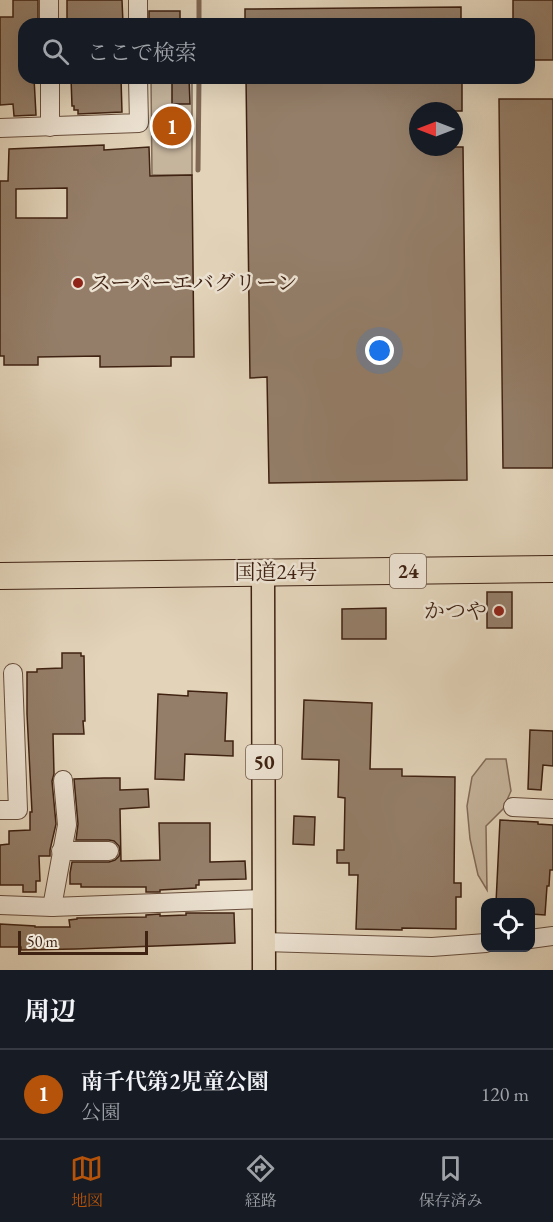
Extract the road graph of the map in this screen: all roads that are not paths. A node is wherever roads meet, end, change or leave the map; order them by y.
1 (49, 0) edge
2 (138, 0) edge
3 (49, 18) edge
4 (138, 18) edge
5 (50, 84) edge
6 (138, 84) edge
7 (50, 127) junction
8 (0, 128) edge
9 (553, 569) edge
10 (262, 572) junction
11 (0, 576) edge
12 (14, 673) dead end
13 (8, 733) edge
14 (63, 780) dead end
15 (513, 807) dead end
16 (553, 809) edge
17 (0, 810) edge
18 (61, 851) junction
19 (109, 851) dead end
20 (264, 899) junction
21 (0, 905) edge
22 (52, 907) junction
23 (553, 936) edge
24 (535, 938) edge
25 (481, 943) edge
26 (264, 955) edge

1 - 3 street
2 - 4 street
5 - 7 street
6 - 7 street
7 - 8 street
9 - 10 highway, 国道24号 / 24
10 - 11 highway, 国道24号 / 24
10 - 20 main road, 50
12 - 13 street
13 - 17 street
14 - 18 street
15 - 16 street
18 - 19 street
18 - 22 street
20 - 22 street
20 - 26 main road, 50
21 - 22 street
23 - 24 street
25 - 26 street

